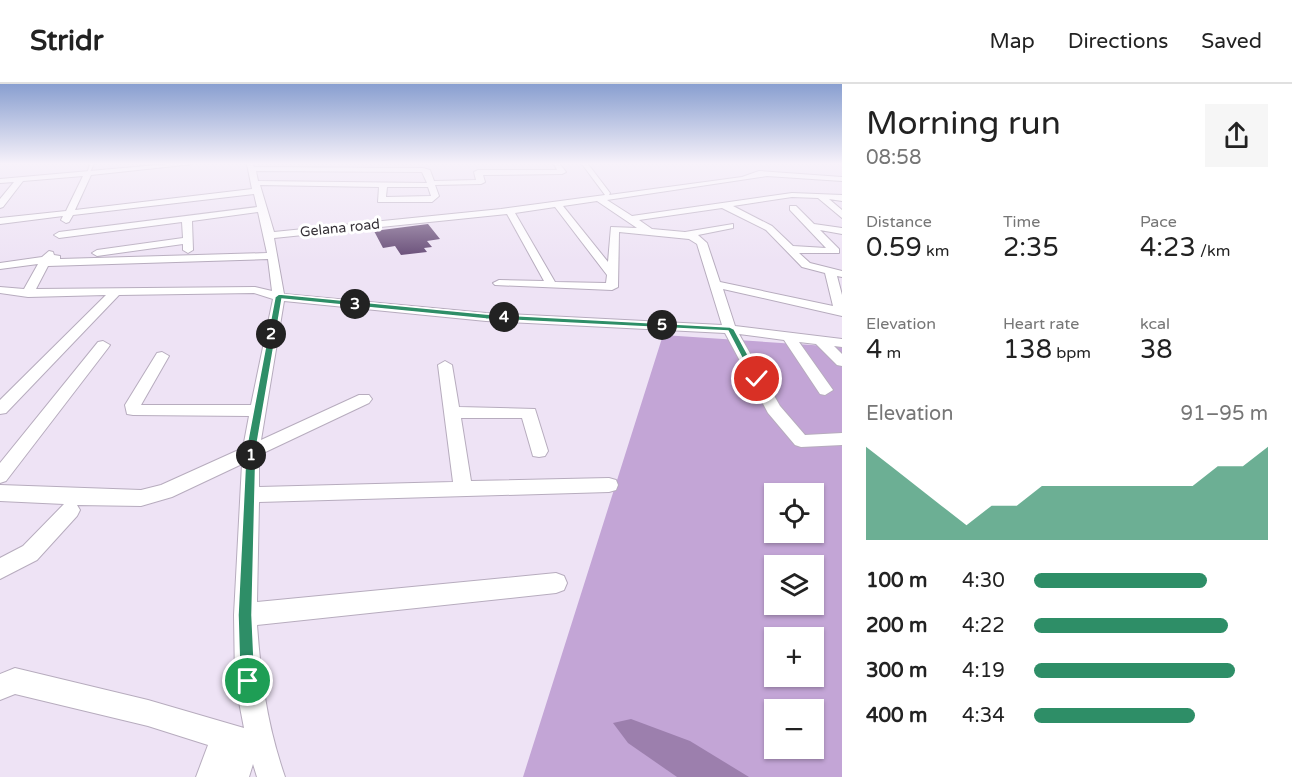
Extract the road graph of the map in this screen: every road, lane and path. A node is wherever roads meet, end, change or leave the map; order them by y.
1 (77, 196) edge
2 (189, 196) edge
3 (259, 196) edge
4 (380, 196) edge
5 (435, 196) edge
6 (599, 196) edge
7 (600, 196) edge
8 (602, 196) edge
9 (760, 196) edge
10 (779, 196) edge
11 (820, 196) edge
12 (824, 196) edge
13 (764, 198) junction
14 (842, 198) edge
15 (557, 204) junction
16 (723, 205) junction
17 (793, 208) dead end
18 (262, 209) junction
19 (510, 211) junction
20 (483, 212) junction
21 (69, 213) junction
22 (842, 214) edge
23 (187, 219) junction
24 (630, 219) junction
25 (0, 221) edge
26 (730, 226) dead end
27 (810, 226) junction
28 (842, 231) edge
29 (650, 232) junction
30 (269, 234) junction
31 (687, 235) junction
32 (58, 236) junction
33 (188, 240) junction
34 (789, 249) junction
35 (273, 256) junction
36 (187, 259) junction
37 (46, 261) junction
38 (0, 266) edge
39 (611, 273) junction
40 (836, 273) edge
41 (499, 282) dead end
42 (551, 284) junction
43 (715, 284) junction
44 (0, 290) edge
45 (116, 292) junction
46 (28, 293) junction
47 (279, 297) junction
48 (841, 312) edge
49 (730, 329) junction
50 (789, 337) junction
51 (821, 341) junction
52 (842, 344) edge
53 (104, 345) dead end
54 (162, 356) dead end
55 (842, 362) edge
56 (445, 365) dead end
57 (825, 390) dead end
58 (364, 399) dead end
59 (0, 410) edge
60 (257, 411) junction
61 (452, 412) junction
62 (842, 439) edge
63 (251, 450) junction
64 (539, 451) dead end
65 (0, 477) edge
66 (609, 485) dead end
67 (463, 489) junction
68 (0, 493) edge
69 (249, 495) junction
70 (70, 510) dead end
71 (0, 569) edge
72 (556, 583) dead end
73 (245, 615) junction
74 (0, 687) edge
75 (244, 742) junction
76 (210, 777) edge
77 (235, 777) edge
78 (272, 777) edge

1 - 21 street
2 - 21 street
3 - 18 street
4 - 5 street
6 - 20 street
7 - 15 street
8 - 24 street
9 - 13 street
10 - 13 street
11 - 22 street
12 - 14 street
13 - 16 street
15 - 19 street
15 - 39 street
16 - 24 street
16 - 34 street
17 - 27 street
18 - 23 street
18 - 30 street
19 - 20 street
19 - 42 street
20 - 30 street, Gelana road
21 - 25 street
21 - 32 street
23 - 32 street
23 - 33 street
24 - 29 street
26 - 31 street
27 - 28 street
27 - 34 street
29 - 31 street
29 - 39 street
30 - 35 street
31 - 43 street
32 - 37 street
33 - 36 street
33 - 37 street
34 - 40 street
35 - 36 street
35 - 47 street
36 - 37 street
37 - 38 street
37 - 46 street
39 - 42 street
40 - 48 street
41 - 42 street
43 - 48 street
43 - 49 street
44 - 46 street
45 - 46 street
45 - 47 street
45 - 59 street
47 - 49 street
47 - 60 street
49 - 50 street
49 - 62 street
50 - 51 street
50 - 57 street
51 - 52 street
51 - 55 street
53 - 65 street
54 - 60 street
56 - 61 street
58 - 63 street
60 - 63 street
61 - 64 street
61 - 67 street
63 - 68 street
63 - 69 street
66 - 67 street
67 - 69 street
69 - 73 street
70 - 71 street
72 - 73 street
73 - 75 street
74 - 75 street
75 - 76 street
75 - 77 street
75 - 78 street

